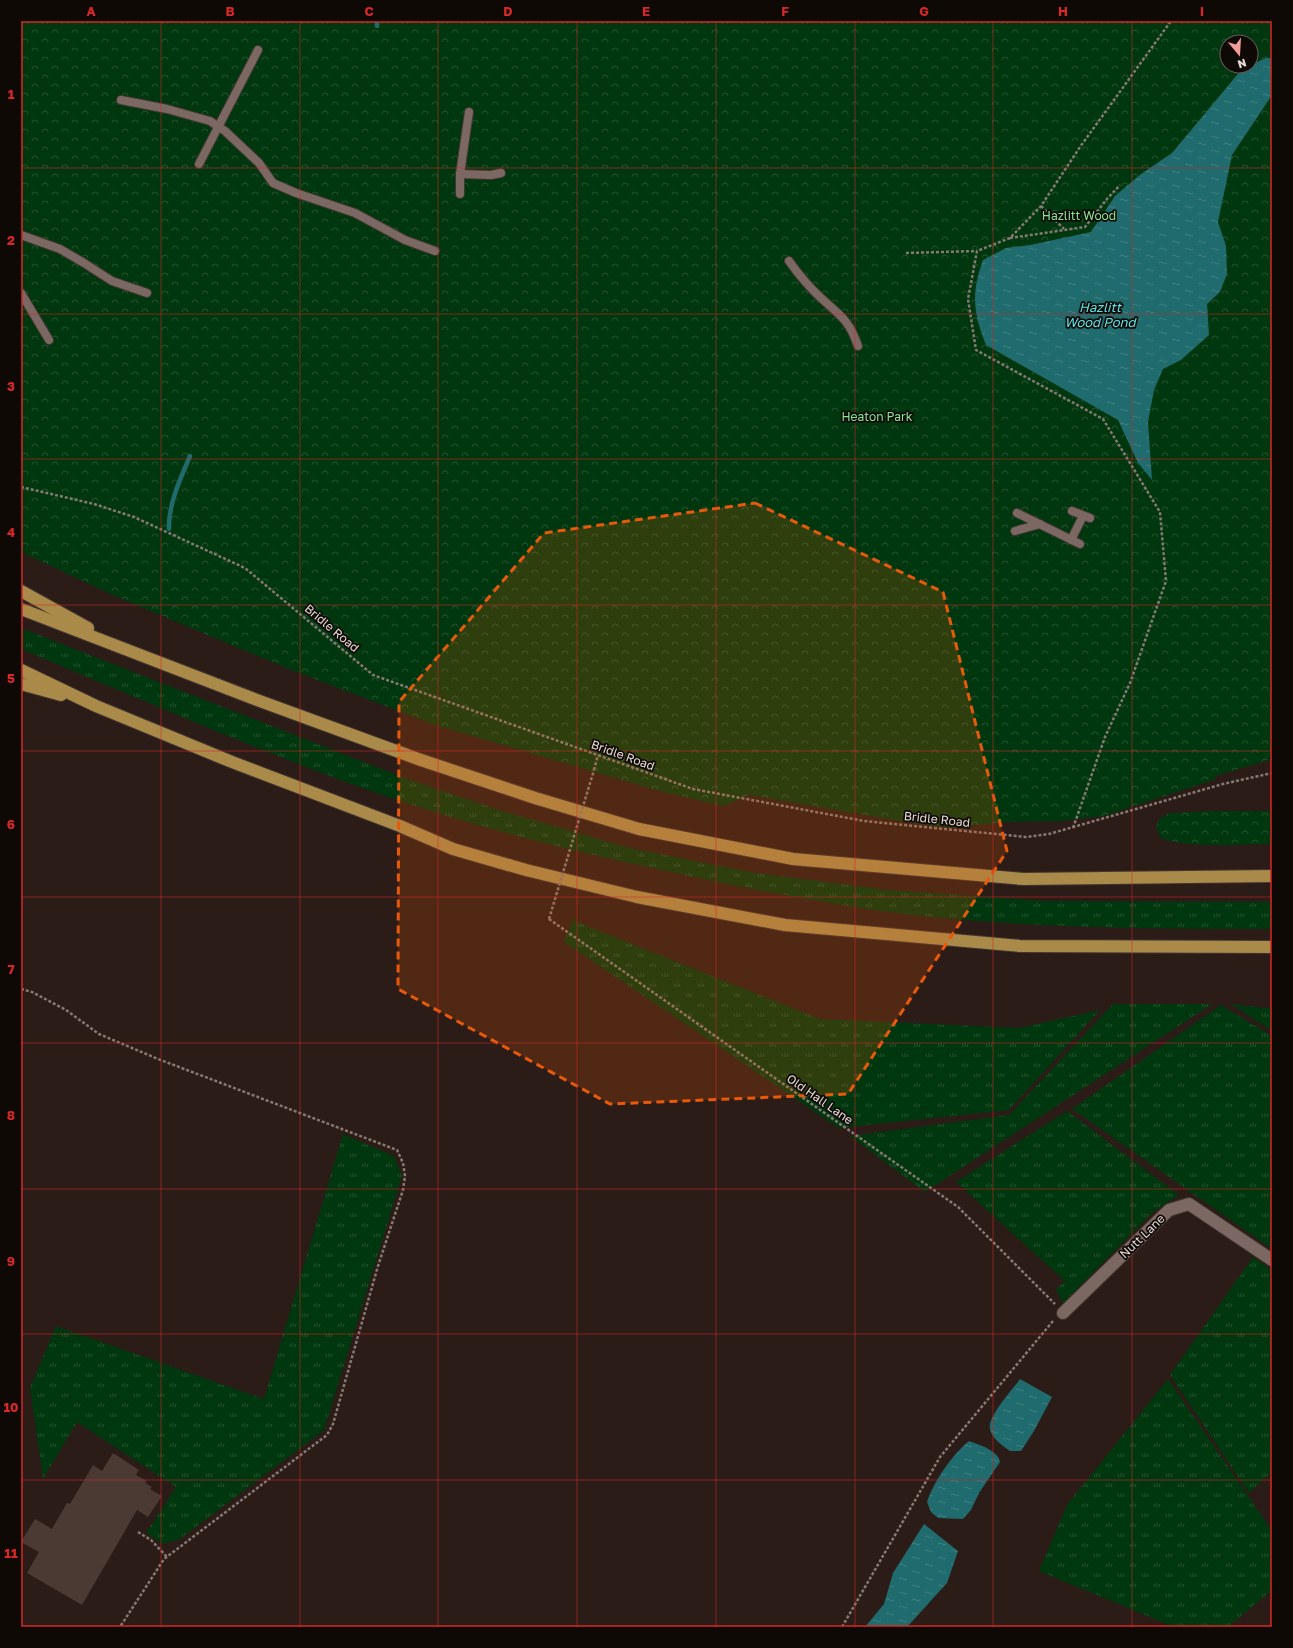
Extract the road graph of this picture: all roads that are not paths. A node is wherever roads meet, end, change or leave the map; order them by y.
1 (258, 50) dead end
2 (121, 100) dead end
3 (469, 112) dead end
4 (220, 127) junction
5 (200, 164) dead end
6 (501, 173) dead end
7 (460, 174) junction
8 (460, 194) dead end
9 (21, 236) edge
10 (435, 251) dead end
11 (789, 261) dead end
12 (21, 293) edge
13 (148, 293) dead end
14 (49, 340) dead end
15 (858, 346) dead end
16 (1072, 511) dead end
17 (1017, 513) dead end
18 (1040, 524) junction
19 (1015, 531) dead end
20 (1071, 540) junction
21 (1080, 544) dead end
22 (21, 591) edge
23 (21, 609) edge
24 (122, 647) junction
25 (21, 670) edge
26 (21, 684) edge
27 (96, 706) junction
28 (1272, 876) edge
29 (1272, 947) edge
30 (1272, 1260) edge
31 (1063, 1313) road end

1 - 4 lane
2 - 4 lane
3 - 7 lane
4 - 5 lane
4 - 10 lane
6 - 7 lane
7 - 8 lane
9 - 13 lane
11 - 15 lane
12 - 14 lane
16 - 20 lane
17 - 18 lane
18 - 19 lane
18 - 20 lane
20 - 21 lane
22 - 24 highway
23 - 24 highway
24 - 28 highway
25 - 27 highway
26 - 27 highway
27 - 29 highway
30 - 31 street, Nutt Lane

